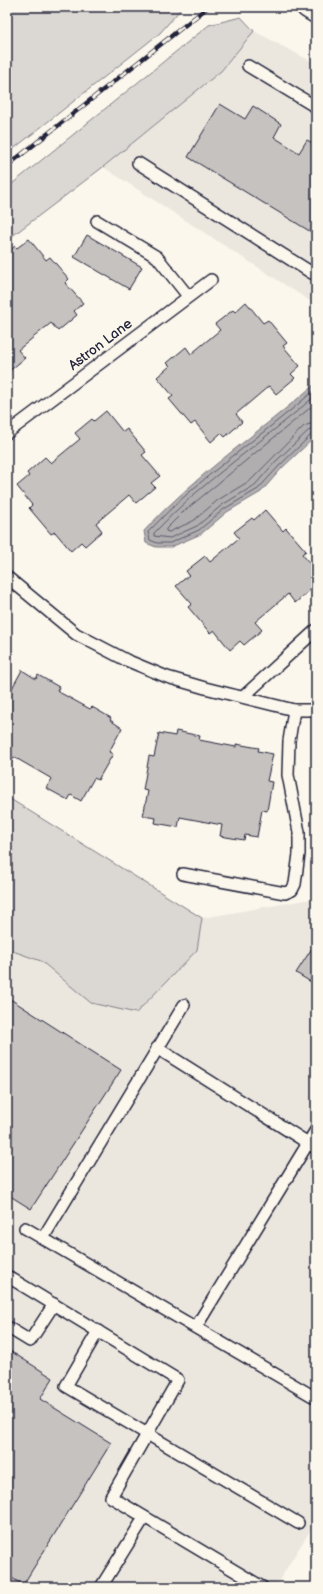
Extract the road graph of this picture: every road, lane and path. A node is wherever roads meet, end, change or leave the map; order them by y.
1 (308, 7) edge
2 (316, 12) edge
3 (248, 66) dead end
4 (316, 107) edge
5 (138, 163) dead end
6 (97, 221) dead end
7 (316, 267) edge
8 (211, 280) dead end
9 (188, 296) junction
10 (7, 433) edge
11 (7, 577) edge
12 (316, 630) edge
13 (243, 697) junction
14 (294, 710) junction
15 (316, 710) edge
16 (183, 874) dead end
17 (184, 1005) dead end
18 (157, 1048) junction
19 (316, 1130) edge
20 (312, 1145) edge
21 (25, 1228) dead end
22 (42, 1238) junction
23 (7, 1276) edge
24 (54, 1304) junction
25 (7, 1327) edge
26 (196, 1327) junction
27 (98, 1331) junction
28 (316, 1398) edge
29 (147, 1435) junction
30 (144, 1518) junction
31 (298, 1523) dead end
32 (101, 1587) edge
33 (262, 1587) edge

1 - 2 street
3 - 4 lane
5 - 7 lane
6 - 9 lane
8 - 9 lane, Astron Lane
9 - 10 lane, Astron Lane
11 - 13 lane
12 - 13 lane
13 - 14 lane
14 - 15 lane
14 - 16 lane
17 - 18 lane
18 - 20 lane
18 - 22 lane
19 - 20 lane
20 - 26 lane
21 - 22 lane
22 - 26 lane
23 - 24 lane
24 - 25 lane
24 - 27 lane
26 - 28 lane
27 - 29 lane
27 - 29 lane
29 - 30 lane
29 - 31 lane
30 - 32 lane
30 - 33 lane

